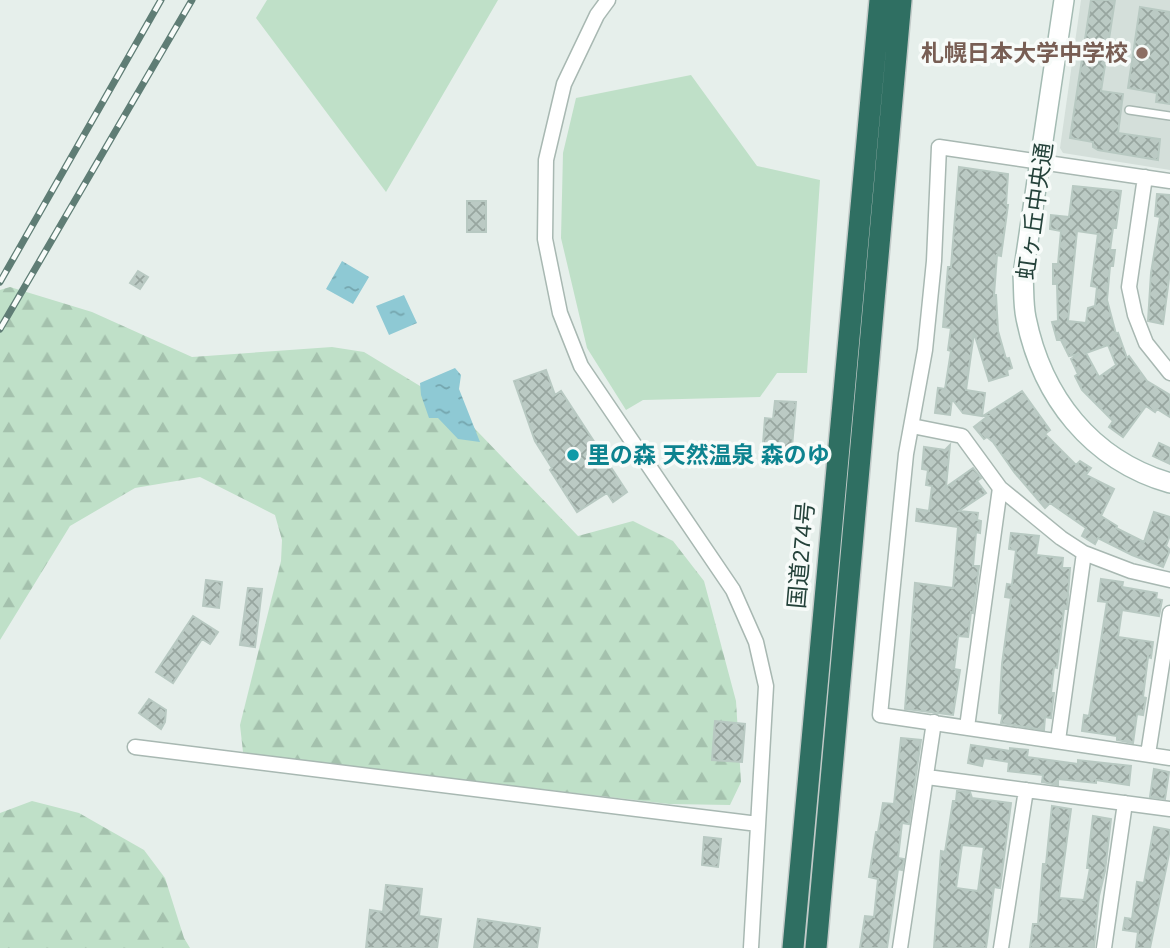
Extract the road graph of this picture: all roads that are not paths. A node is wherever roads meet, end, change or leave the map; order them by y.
1 (608, 0) edge
2 (880, 0) edge
3 (901, 0) edge
4 (1064, 0) edge
5 (1129, 110) dead end
6 (1170, 116) edge
7 (1041, 163) junction
8 (1145, 177) junction
9 (1170, 181) edge
10 (1170, 373) edge
11 (912, 426) junction
12 (1170, 484) edge
13 (1000, 488) junction
14 (1084, 553) junction
15 (1170, 580) edge
16 (1170, 613) edge
17 (1166, 670) edge
18 (934, 722) junction
19 (967, 727) junction
20 (1058, 740) junction
21 (135, 747) dead end
22 (1148, 754) junction
23 (1170, 758) edge
24 (927, 777) junction
25 (1026, 790) junction
26 (1125, 803) junction
27 (1170, 809) edge
28 (758, 824) junction
29 (751, 948) edge
30 (793, 948) edge
31 (816, 948) edge
32 (900, 948) edge
33 (1001, 948) edge
34 (1104, 948) edge

1 - 28 street
2 - 30 highway, 国道274号
3 - 31 highway
4 - 7 street, 虹ヶ丘中央通
5 - 6 lane
7 - 8 street
7 - 11 street
7 - 12 street, 虹ヶ丘中央通
8 - 9 street
8 - 10 street
11 - 13 street
11 - 18 street
13 - 14 street
13 - 19 street
14 - 15 street
14 - 20 street
16 - 17 street
17 - 22 street
18 - 19 street
18 - 24 street
19 - 20 street
20 - 22 street
21 - 28 street
22 - 23 street
24 - 25 street
24 - 32 street
25 - 26 street
25 - 33 street
26 - 27 street
26 - 34 street
28 - 29 street

